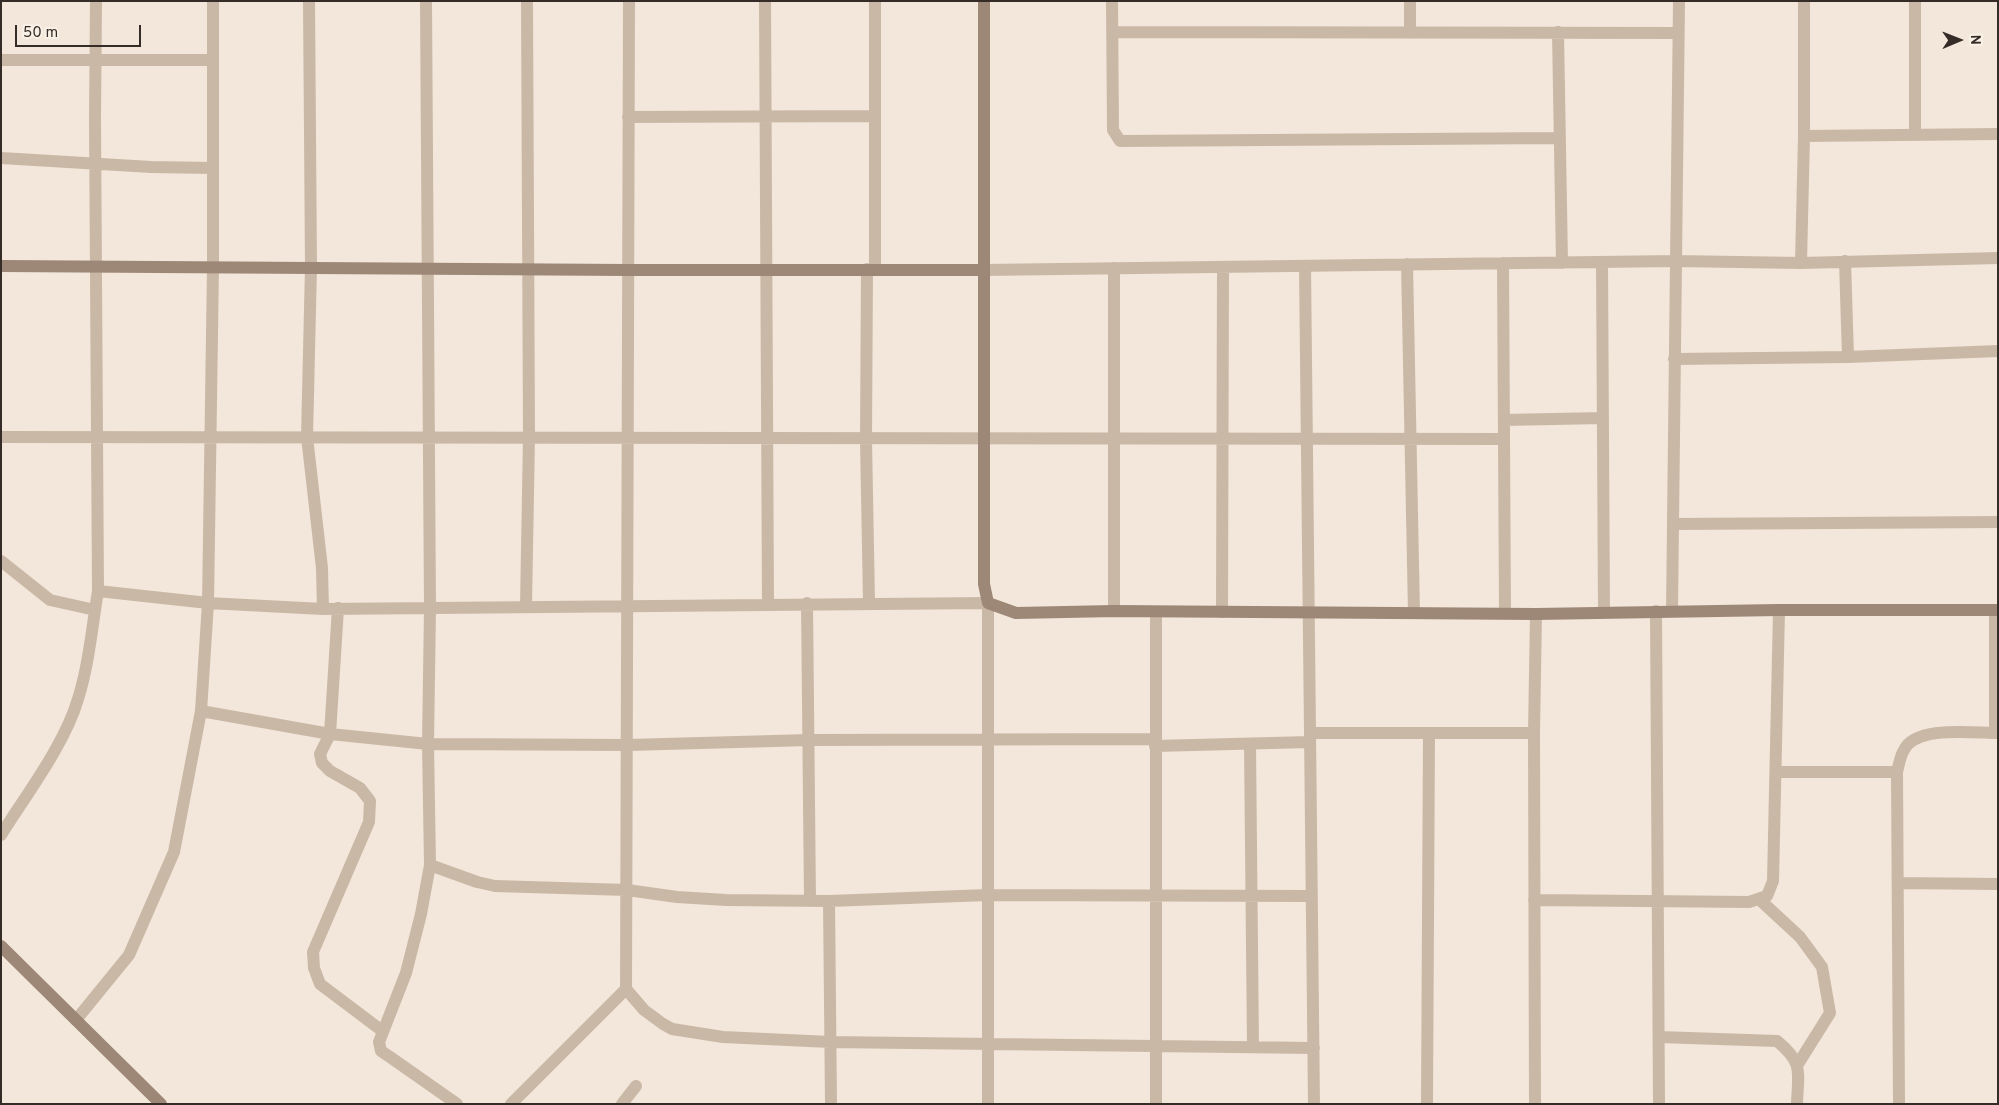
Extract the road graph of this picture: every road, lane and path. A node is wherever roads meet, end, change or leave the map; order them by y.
1 (96, 1) edge
2 (213, 1) edge
3 (309, 1) edge
4 (426, 1) edge
5 (527, 1) edge
6 (629, 1) edge
7 (765, 1) edge
8 (875, 1) edge
9 (984, 1) edge
10 (1112, 1) edge
11 (1410, 1) edge
12 (1679, 1) edge
13 (1804, 1) edge
14 (1915, 1) edge
15 (1112, 32) junction
16 (1558, 32) junction
17 (1410, 33) junction
18 (1678, 34) junction
19 (1, 60) edge
20 (212, 60) junction
21 (96, 61) junction
22 (874, 116) junction
23 (628, 117) junction
24 (767, 117) junction
25 (1916, 134) junction
26 (1998, 134) edge
27 (1804, 136) junction
28 (1560, 138) junction
29 (1, 158) edge
30 (96, 162) junction
31 (213, 168) junction
32 (1998, 258) edge
33 (1675, 261) junction
34 (1562, 262) junction
35 (1602, 262) junction
36 (1845, 262) junction
37 (1503, 263) junction
38 (1800, 263) junction
39 (1407, 264) junction
40 (1, 266) edge
41 (96, 266) junction
42 (1305, 266) junction
43 (214, 267) junction
44 (311, 267) junction
45 (1223, 267) junction
46 (428, 268) junction
47 (529, 268) junction
48 (767, 268) junction
49 (1114, 268) junction
50 (871, 269) junction
51 (628, 270) junction
52 (984, 270) junction
53 (1998, 351) edge
54 (1848, 357) junction
55 (1674, 359) junction
56 (1603, 418) junction
57 (1504, 420) junction
58 (1, 437) edge
59 (210, 437) junction
60 (429, 437) junction
61 (96, 438) junction
62 (307, 438) junction
63 (529, 438) junction
64 (628, 438) junction
65 (768, 438) junction
66 (983, 438) junction
67 (1114, 438) junction
68 (1222, 439) junction
69 (1307, 439) junction
70 (1411, 439) junction
71 (1504, 439) junction
72 (866, 440) junction
73 (1998, 522) edge
74 (1673, 524) junction
75 (1, 561) edge
76 (98, 590) junction
77 (869, 602) junction
78 (208, 603) junction
79 (808, 603) junction
80 (988, 603) junction
81 (768, 604) junction
82 (526, 606) junction
83 (627, 607) junction
84 (338, 608) junction
85 (430, 608) junction
86 (323, 609) junction
87 (95, 610) junction
88 (1780, 610) junction
89 (1996, 610) edge
90 (1114, 611) junction
91 (1156, 612) junction
92 (1222, 612) junction
93 (1604, 612) junction
94 (1656, 612) junction
95 (1672, 612) junction
96 (1309, 613) junction
97 (1414, 613) junction
98 (1505, 613) junction
99 (1536, 614) junction
100 (201, 712) junction
101 (1428, 733) junction
102 (1534, 733) junction
103 (1996, 733) edge
104 (330, 734) junction
105 (1310, 738) junction
106 (810, 740) junction
107 (989, 741) junction
108 (1156, 742) junction
109 (428, 744) junction
110 (1250, 744) junction
111 (628, 745) junction
112 (1776, 772) junction
113 (1897, 772) junction
114 (1, 835) edge
115 (430, 865) junction
116 (1898, 883) junction
117 (1998, 884) edge
118 (626, 890) junction
119 (1156, 894) junction
120 (987, 895) junction
121 (1252, 895) junction
122 (1312, 896) junction
123 (1534, 900) junction
124 (1760, 900) junction
125 (810, 901) junction
126 (829, 901) junction
127 (1657, 902) junction
128 (1, 946) edge
129 (626, 989) junction
130 (76, 1020) junction
131 (381, 1030) junction
132 (1658, 1037) junction
133 (830, 1042) junction
134 (988, 1043) junction
135 (1155, 1045) junction
136 (1253, 1047) junction
137 (1314, 1048) junction
138 (1798, 1064) junction
139 (636, 1086) dead end
140 (161, 1104) edge
141 (456, 1104) edge
142 (511, 1104) edge
143 (622, 1104) edge
144 (831, 1104) edge
145 (988, 1104) edge
146 (1156, 1104) edge
147 (1314, 1104) edge
148 (1427, 1104) edge
149 (1535, 1104) edge
150 (1659, 1104) edge
151 (1797, 1104) edge
152 (1899, 1104) edge

1 - 21 street
2 - 20 street
3 - 44 street
4 - 46 street
5 - 47 street
6 - 23 street
7 - 24 street
8 - 22 street
9 - 52 street
10 - 15 street
11 - 17 street
12 - 18 street
13 - 27 street
14 - 25 street
15 - 17 street
15 - 28 street
16 - 17 street
16 - 18 street
16 - 28 street
18 - 33 street
19 - 21 street
20 - 21 street
20 - 31 street
21 - 30 street
22 - 24 street
22 - 50 street
23 - 24 street
23 - 51 street
24 - 48 street
25 - 26 street
25 - 27 street
27 - 38 street
28 - 34 street
29 - 30 street
30 - 31 street
30 - 41 street
31 - 43 street
32 - 36 street
33 - 35 street
33 - 38 street
33 - 55 street
34 - 35 street
34 - 37 street
35 - 56 street
36 - 38 street
36 - 54 street
37 - 39 street
37 - 57 street
39 - 42 street
39 - 70 street
40 - 41 street
41 - 43 street
41 - 61 street
42 - 45 street
42 - 69 street
43 - 44 street
43 - 59 street
44 - 46 street
44 - 62 street
45 - 49 street
45 - 68 street
46 - 47 street
46 - 60 street
47 - 51 street
47 - 63 street
48 - 50 street
48 - 51 street
48 - 65 street
49 - 52 street
49 - 67 street
50 - 52 street
50 - 72 street
51 - 64 street
52 - 66 street
53 - 54 street
54 - 55 street
55 - 74 street
56 - 57 street
56 - 93 street
57 - 71 street
58 - 61 street
59 - 61 street
59 - 62 street
59 - 78 street
60 - 62 street
60 - 63 street
60 - 85 street
61 - 76 street
62 - 86 street
63 - 64 street
63 - 82 street
64 - 65 street
64 - 83 street
65 - 72 street
65 - 81 street
66 - 67 street
66 - 72 street
66 - 80 street
67 - 68 street
67 - 90 street
68 - 69 street
68 - 92 street
69 - 70 street
69 - 96 street
70 - 71 street
70 - 97 street
71 - 98 street
72 - 77 street
73 - 74 street
74 - 95 street
75 - 87 street
76 - 78 street
76 - 87 street
77 - 79 street
77 - 80 street
78 - 86 street
78 - 100 street
79 - 81 street
79 - 106 street
80 - 90 street
80 - 107 street
81 - 83 street
82 - 83 street
82 - 85 street
83 - 111 street
84 - 85 street
84 - 86 street
84 - 104 street
85 - 109 street
87 - 114 street
88 - 89 street
88 - 95 street
88 - 112 street
89 - 103 street
90 - 91 street
91 - 92 street
91 - 108 street
92 - 96 street
93 - 94 street
93 - 99 street
94 - 95 street
94 - 127 street
96 - 97 street
96 - 105 street
97 - 98 street
98 - 99 street
99 - 102 street
100 - 104 street
100 - 130 street
101 - 102 street
101 - 105 street
101 - 148 street
102 - 123 street
103 - 113 street
104 - 109 street
104 - 131 street
105 - 110 street
105 - 122 street
106 - 107 street
106 - 111 street
106 - 125 street
107 - 108 street
107 - 120 street
108 - 110 street
108 - 119 street
109 - 111 street
109 - 115 street
110 - 121 street
111 - 118 street
112 - 113 street
112 - 124 street
113 - 116 street
115 - 118 street
115 - 131 street
116 - 117 street
116 - 152 street
118 - 125 street
118 - 129 street
119 - 120 street
119 - 121 street
119 - 135 street
120 - 126 street
120 - 134 street
121 - 122 street
121 - 136 street
122 - 137 street
123 - 127 street
123 - 149 street
124 - 127 street
124 - 138 street
125 - 126 street
126 - 133 street
127 - 132 street
128 - 130 street
129 - 133 street
129 - 142 street
130 - 140 street
131 - 141 street
132 - 138 street
132 - 150 street
133 - 134 street
133 - 144 street
134 - 135 street
134 - 145 street
135 - 136 street
135 - 146 street
136 - 137 street
137 - 147 street
138 - 151 street
139 - 143 street

